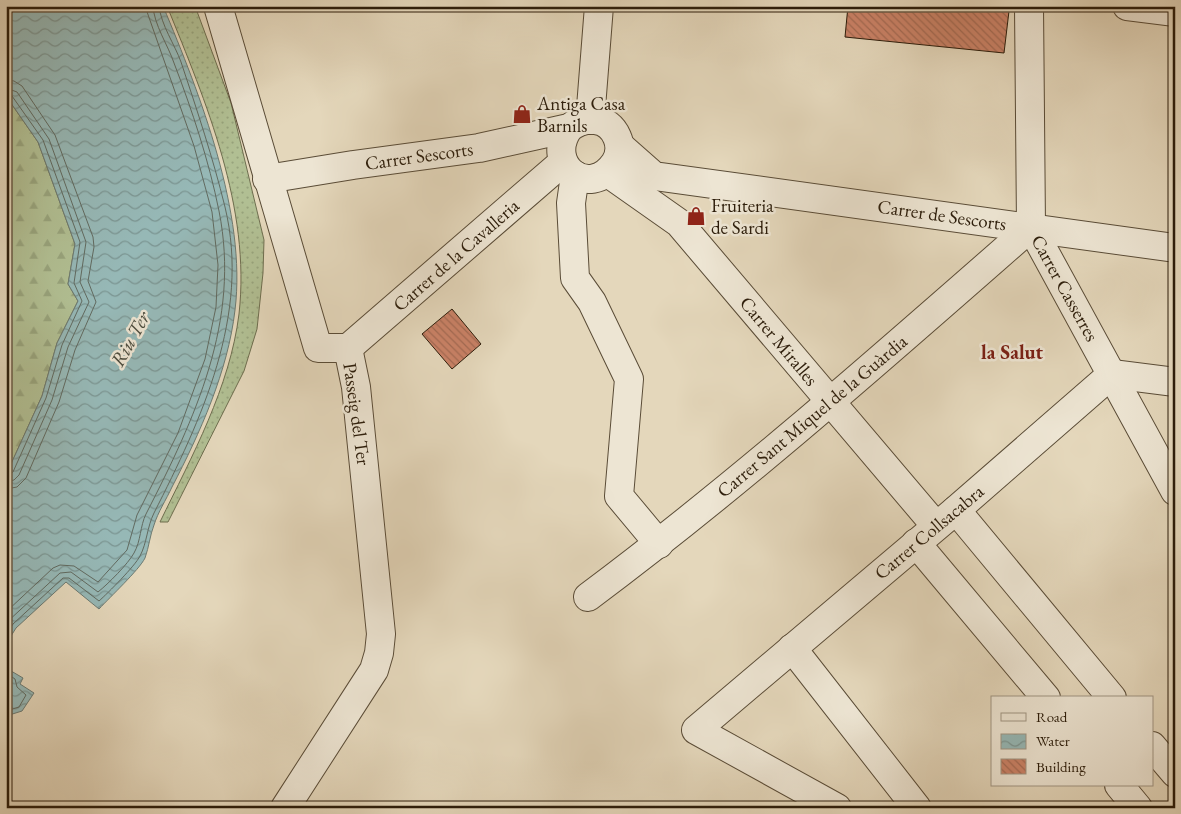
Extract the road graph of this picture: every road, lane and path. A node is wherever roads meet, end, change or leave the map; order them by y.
1 (218, 6) edge
2 (599, 6) edge
3 (1029, 6) edge
4 (1127, 6) edge
5 (1175, 12) edge
6 (579, 124) junction
7 (620, 146) junction
8 (569, 168) junction
9 (608, 173) junction
10 (268, 179) junction
11 (709, 184) junction
12 (679, 223) junction
13 (1030, 227) junction
14 (1175, 248) edge
15 (348, 348) junction
16 (1112, 374) junction
17 (1175, 382) edge
18 (831, 403) junction
19 (1175, 491) edge
20 (936, 526) junction
21 (659, 544) junction
22 (588, 597) dead end
23 (792, 648) junction
24 (1045, 696) edge
25 (1110, 696) edge
26 (1154, 748) edge
27 (1175, 773) edge
28 (1120, 786) edge
29 (285, 808) edge
30 (837, 808) edge
31 (917, 808) edge
32 (1138, 808) edge

1 - 10 street, Passeig del Ter
2 - 6 street
3 - 13 street, Carrer Casserres
4 - 5 street
6 - 7 street
6 - 8 street
6 - 10 street, Carrer Sescorts
7 - 9 street
7 - 11 street, Carrer de Sescorts
8 - 9 street
8 - 15 street, Carrer de la Cavalleria
8 - 21 street
9 - 12 street, Carrer Miralles
10 - 15 street, Passeig del Ter
11 - 12 street
11 - 13 street, Carrer de Sescorts
12 - 18 street, Carrer Miralles
13 - 14 street, Carrer de Sescorts
13 - 16 street, Carrer Casserres
13 - 18 street, Carrer Sant Miquel de la Guàrdia
15 - 29 street, Passeig del Ter
16 - 17 street
16 - 19 street, Carrer Casserres
16 - 20 street, Carrer Collsacabra
18 - 20 street, Carrer Miralles
18 - 21 street, Carrer Sant Miquel de la Guàrdia
20 - 23 street, Carrer Collsacabra
20 - 24 street, Carrer Miralles
20 - 25 street, Carrer Miralles
21 - 22 street, Carrer Sant Miquel de la Guàrdia
23 - 30 street, Carrer Collsacabra
23 - 31 street
26 - 27 street
28 - 32 street

